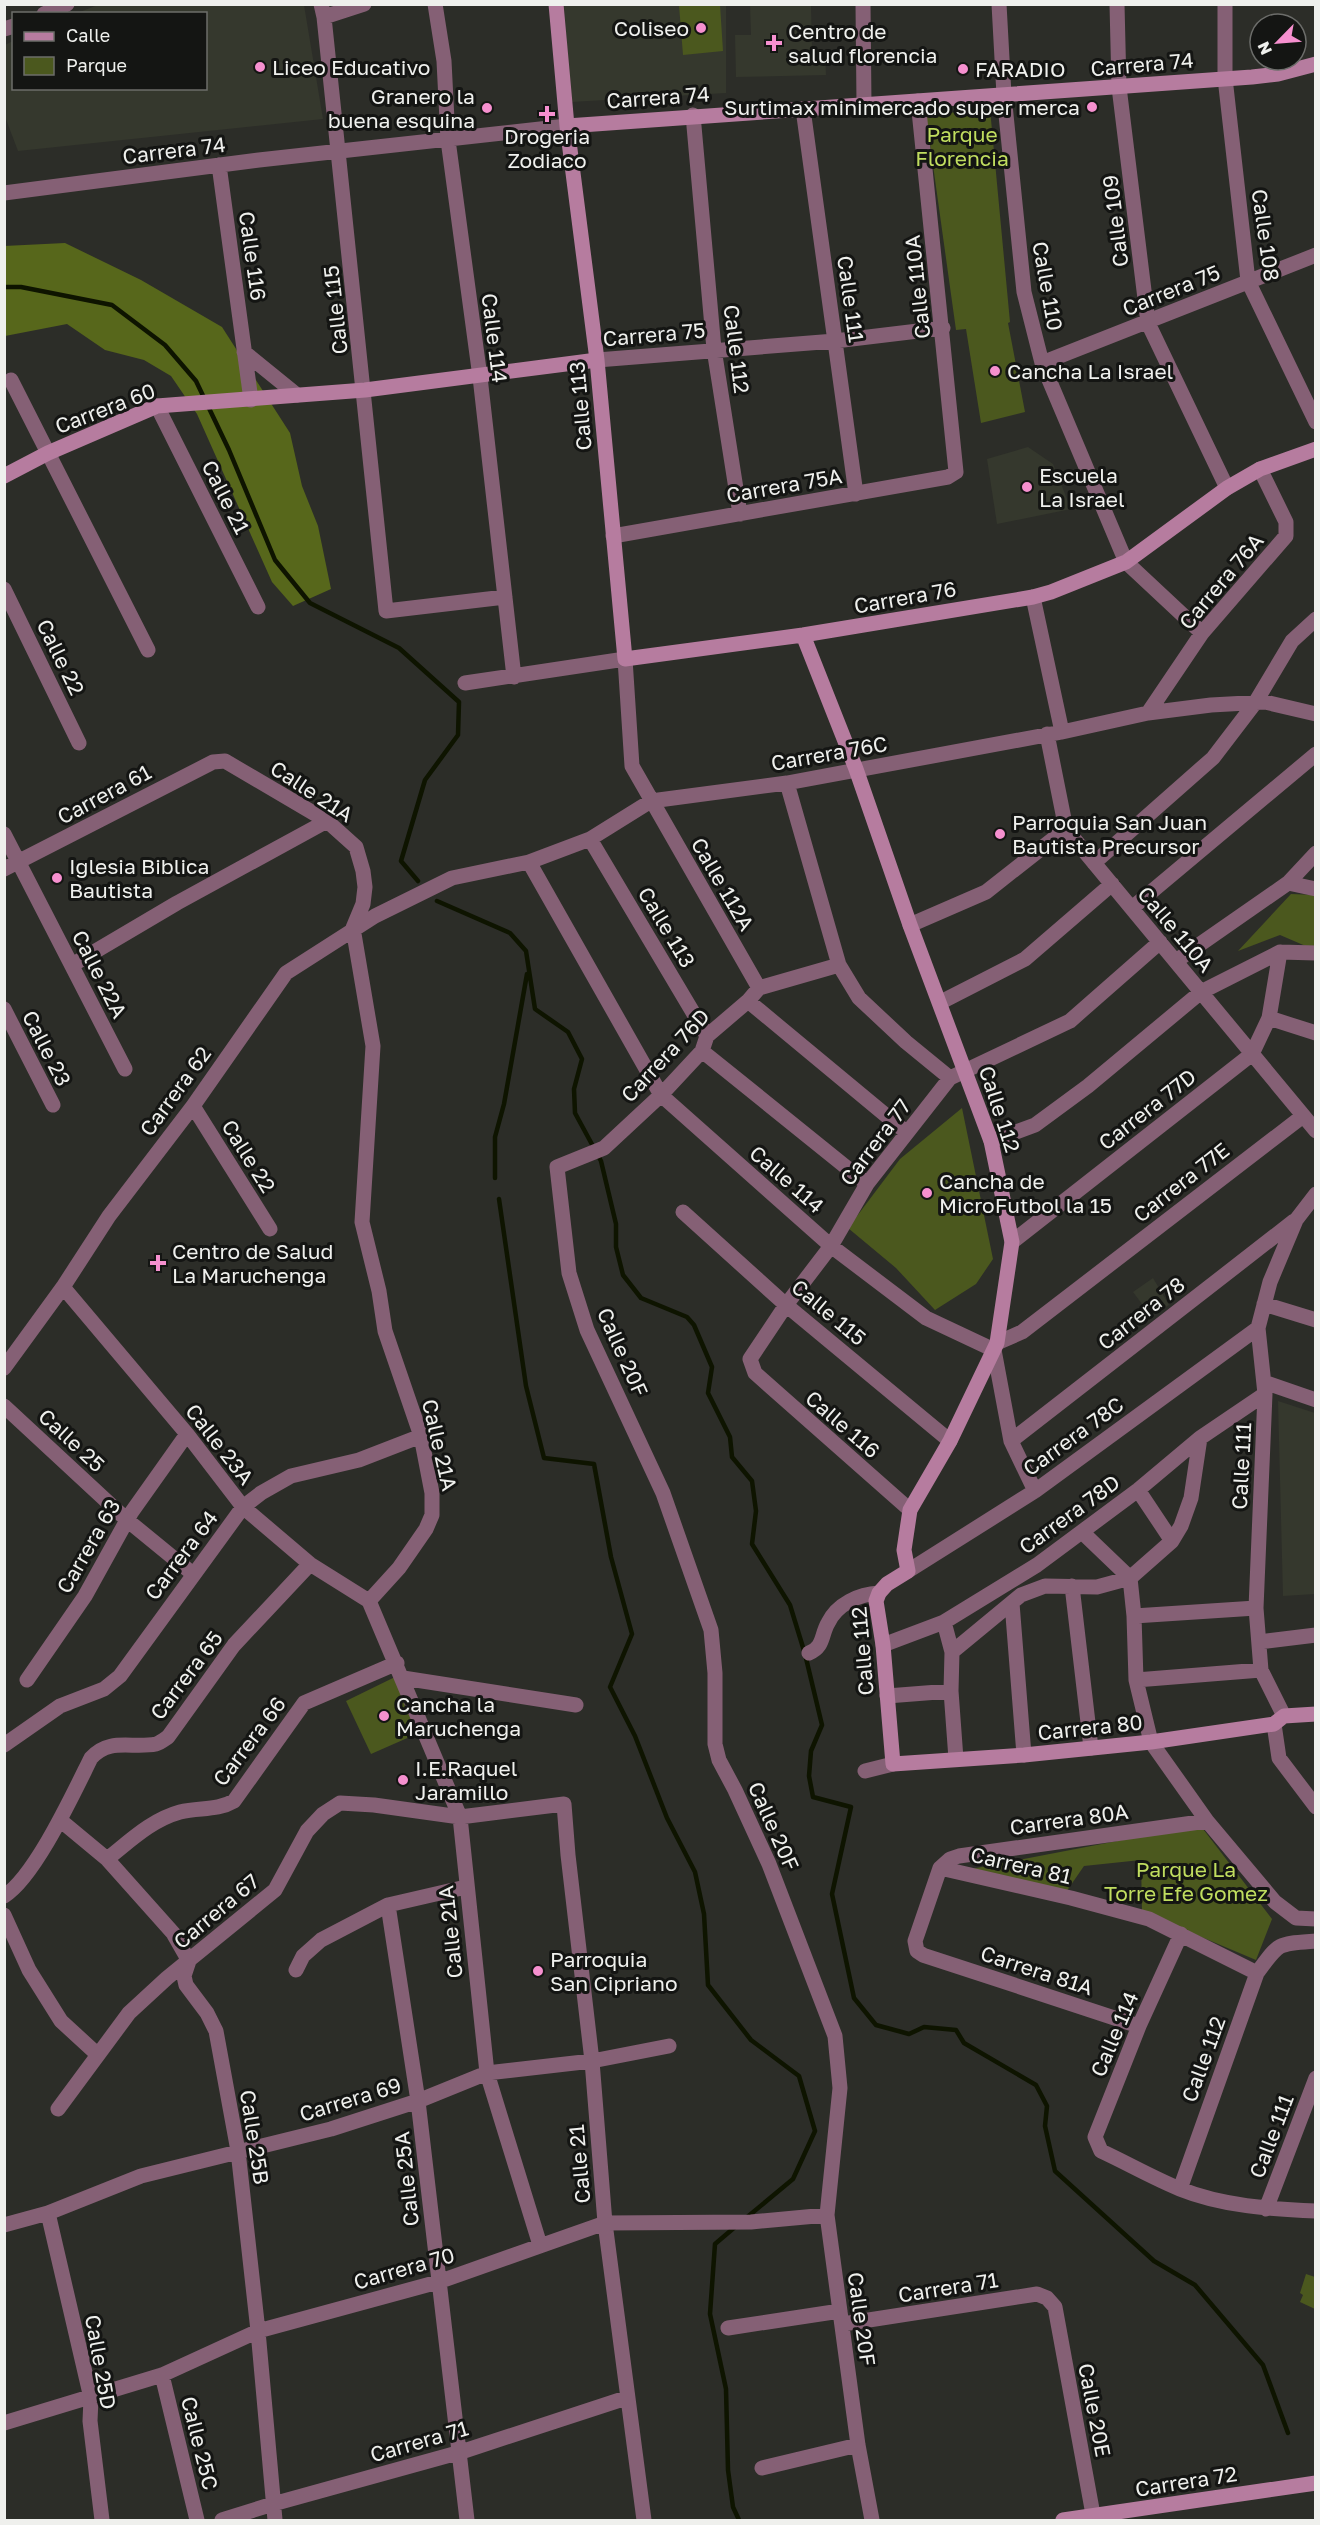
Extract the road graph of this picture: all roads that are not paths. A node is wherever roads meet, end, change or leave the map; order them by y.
1 (66, 4) edge
2 (364, 4) edge
3 (435, 4) edge
4 (556, 4) edge
5 (863, 4) edge
6 (999, 4) edge
7 (1117, 4) edge
8 (1225, 4) edge
9 (323, 11) edge
10 (48, 12) edge
11 (1316, 64) edge
12 (1225, 78) junction
13 (1119, 87) junction
14 (1004, 95) junction
15 (918, 102) junction
16 (864, 104) junction
17 (804, 109) junction
18 (693, 115) junction
19 (567, 126) junction
20 (448, 140) junction
21 (340, 153) junction
22 (219, 165) junction
23 (4, 193) edge
24 (1316, 255) edge
25 (1248, 281) junction
26 (1148, 323) junction
27 (943, 328) junction
28 (835, 341) junction
29 (714, 349) junction
30 (244, 352) junction
31 (597, 360) junction
32 (1042, 363) junction
33 (480, 377) junction
34 (11, 380) dead end
35 (364, 390) junction
36 (297, 395) junction
37 (251, 400) junction
38 (228, 401) joint
39 (157, 406) junction
40 (1316, 422) edge
41 (1316, 448) edge
42 (48, 453) junction
43 (957, 467) joint
44 (1260, 469) junction
45 (4, 476) edge
46 (1227, 488) junction
47 (856, 494) junction
48 (740, 514) junction
49 (613, 536) junction
50 (1126, 562) junction
51 (4, 589) edge
52 (504, 597) junction
53 (1033, 597) junction
54 (258, 607) dead end
55 (1316, 619) edge
56 (1202, 633) junction
57 (803, 635) junction
58 (148, 650) dead end
59 (625, 659) junction
60 (514, 677) junction
61 (465, 683) dead end
62 (1255, 703) junction
63 (1316, 704) edge
64 (1297, 708) junction
65 (1148, 713) junction
66 (1316, 714) edge
67 (1062, 732) junction
68 (1047, 734) junction
69 (79, 743) dead end
70 (1316, 754) edge
71 (225, 761) joint
72 (856, 769) junction
73 (787, 783) junction
74 (651, 801) junction
75 (327, 821) junction
76 (1066, 829) junction
77 (4, 834) edge
78 (590, 839) junction
79 (1316, 853) edge
80 (19, 862) junction
81 (529, 862) junction
82 (1095, 863) junction
83 (4, 869) edge
84 (1288, 883) junction
85 (1112, 884) junction
86 (1316, 889) edge
87 (427, 891) joint
88 (1132, 908) junction
89 (910, 925) junction
90 (353, 928) junction
91 (1160, 942) junction
92 (1280, 952) junction
93 (1316, 953) edge
94 (1176, 962) junction
95 (72, 965) junction
96 (839, 965) junction
97 (759, 988) junction
98 (1201, 992) junction
99 (748, 1001) junction
100 (941, 1002) junction
101 (4, 1009) edge
102 (1269, 1018) junction
103 (1316, 1033) edge
104 (707, 1036) junction
105 (702, 1051) junction
106 (1252, 1054) junction
107 (125, 1068) dead end
108 (966, 1071) junction
109 (950, 1078) junction
110 (661, 1095) junction
111 (53, 1106) dead end
112 (193, 1106) junction
113 (1303, 1116) junction
114 (1316, 1131) edge
115 (906, 1132) junction
116 (991, 1141) junction
117 (557, 1167) joint
118 (867, 1184) junction
119 (1316, 1194) edge
120 (683, 1212) dead end
121 (1296, 1220) junction
122 (270, 1229) dead end
123 (1012, 1242) junction
124 (831, 1246) junction
125 (63, 1287) junction
126 (1264, 1304) junction
127 (786, 1305) junction
128 (1316, 1320) edge
129 (1258, 1328) junction
130 (995, 1347) junction
131 (751, 1367) joint
132 (4, 1368) edge
133 (1265, 1388) junction
134 (1316, 1400) edge
135 (4, 1406) edge
136 (187, 1434) junction
137 (421, 1436) junction
138 (1200, 1438) junction
139 (950, 1441) junction
140 (1011, 1441) junction
141 (1138, 1490) junction
142 (1035, 1491) junction
143 (243, 1507) junction
144 (910, 1510) junction
145 (127, 1520) junction
146 (1082, 1532) junction
147 (1172, 1541) junction
148 (310, 1564) junction
149 (908, 1571) junction
150 (192, 1574) junction
151 (1130, 1578) junction
152 (1072, 1586) junction
153 (879, 1593) junction
154 (369, 1601) junction
155 (1012, 1603) junction
156 (1256, 1608) junction
157 (1134, 1616) junction
158 (944, 1622) junction
159 (1316, 1635) edge
160 (1259, 1642) junction
161 (883, 1645) junction
162 (952, 1652) junction
163 (809, 1653) dead end
164 (397, 1663) junction
165 (1261, 1670) junction
166 (403, 1678) junction
167 (27, 1680) dead end
168 (1136, 1680) junction
169 (951, 1691) junction
170 (887, 1696) junction
171 (576, 1705) dead end
172 (1316, 1714) edge
173 (1279, 1720) junction
174 (1151, 1742) junction
175 (4, 1745) edge
176 (1091, 1748) junction
177 (1024, 1755) junction
178 (956, 1759) junction
179 (893, 1764) junction
180 (865, 1771) dead end
181 (564, 1804) joint
182 (1316, 1807) edge
183 (460, 1817) junction
184 (60, 1820) junction
185 (1207, 1821) junction
186 (107, 1859) junction
187 (940, 1868) junction
188 (466, 1887) junction
189 (4, 1896) edge
190 (388, 1905) junction
191 (4, 1915) edge
192 (1316, 1918) edge
193 (1181, 1934) junction
194 (1316, 1941) edge
195 (189, 1961) junction
196 (296, 1970) dead end
197 (1257, 1973) junction
198 (1139, 2026) junction
199 (669, 2046) dead end
200 (98, 2055) junction
201 (592, 2061) junction
202 (487, 2073) junction
203 (1316, 2078) edge
204 (418, 2101) junction
205 (58, 2109) dead end
206 (238, 2151) junction
207 (1180, 2188) junction
208 (1266, 2209) junction
209 (1316, 2211) edge
210 (48, 2212) junction
211 (827, 2216) junction
212 (605, 2223) junction
213 (4, 2225) edge
214 (540, 2245) junction
215 (438, 2282) junction
216 (1054, 2307) joint
217 (841, 2317) junction
218 (728, 2328) dead end
219 (258, 2331) junction
220 (162, 2375) junction
221 (91, 2398) junction
222 (626, 2398) junction
223 (4, 2422) edge
224 (858, 2445) junction
225 (461, 2452) junction
226 (762, 2468) dead end
227 (1316, 2483) edge
228 (273, 2504) junction
229 (1094, 2518) edge
230 (102, 2520) edge
231 (197, 2520) edge
232 (222, 2520) edge
233 (275, 2520) edge
234 (467, 2520) edge
235 (644, 2520) edge
236 (872, 2520) edge
237 (1063, 2520) edge

1 - 10 street
2 - 9 street
3 - 20 street, Calle 114
4 - 19 main road, Calle 113
5 - 16 street
6 - 14 street, Calle 110
7 - 13 street, Calle 109
8 - 12 street, Calle 108
9 - 21 street, Calle 115
11 - 12 main road, Carrera 74
12 - 13 main road, Carrera 74
12 - 25 street, Calle 108
13 - 14 main road, Carrera 74
13 - 26 street, Calle 109
14 - 15 main road, Carrera 74
14 - 32 street, Calle 110
15 - 16 main road, Carrera 74
15 - 27 street, Calle 110A
16 - 17 main road, Carrera 74
17 - 18 main road, Carrera 74
17 - 28 street, Calle 111
18 - 19 main road, Carrera 74
18 - 29 street, Calle 112
19 - 20 street, Carrera 74
19 - 31 main road, Calle 113
20 - 21 street, Carrera 74
20 - 33 street, Calle 114
21 - 22 street, Carrera 74
21 - 35 street, Calle 115
22 - 23 street, Carrera 74
22 - 30 street, Calle 116
24 - 25 street, Carrera 75
25 - 26 street, Carrera 75
25 - 40 street, Calle 108
26 - 32 street, Carrera 75
26 - 46 street, Calle 109
27 - 28 street, Carrera 75
27 - 43 street, Calle 110A
28 - 29 street, Carrera 75
28 - 47 street, Calle 111
29 - 31 street, Carrera 75
29 - 48 street, Calle 112
30 - 36 street
30 - 37 street, Calle 116
31 - 33 main road, Carrera 75
31 - 49 main road, Calle 113
32 - 50 street, Calle 110
33 - 35 main road, Carrera 75
33 - 52 street, Calle 114
34 - 42 street
35 - 36 main road, Carrera 75
35 - 52 street, Calle 115
36 - 37 main road, Carrera 75
37 - 38 main road, Carrera 75
38 - 39 main road, Carrera 60
39 - 42 main road, Carrera 60
39 - 54 street, Calle 21
41 - 44 main road, Carrera 76
42 - 45 main road, Carrera 60
42 - 58 street
43 - 47 street, Carrera 75A
44 - 46 main road, Carrera 76
44 - 56 street, Carrera 76A
46 - 50 main road, Carrera 76
47 - 48 street, Carrera 75A
48 - 49 street, Carrera 75A
49 - 59 main road, Calle 113
50 - 53 main road, Carrera 76
50 - 56 street, Calle 110
51 - 69 street, Calle 22
52 - 60 street, Calle 114
53 - 57 main road, Carrera 76
53 - 67 street
55 - 62 street
56 - 65 street, Carrera 76A
57 - 59 main road, Carrera 76
57 - 72 main road, Calle 112
59 - 60 street, Carrera 76
59 - 74 street, Calle 113
60 - 61 street, Carrera 76
62 - 64 street, Carrera 76C
62 - 65 street, Carrera 76C
62 - 82 street
63 - 64 street
64 - 66 street, Carrera 76C
65 - 67 street, Carrera 76C
67 - 68 street, Carrera 76C
68 - 72 street, Carrera 76C
68 - 76 street, Calle 110A
70 - 88 street
71 - 75 street, Calle 21A
71 - 80 street, Carrera 61
72 - 73 street, Carrera 76C
72 - 89 main road, Calle 112
73 - 74 street, Carrera 76C
73 - 96 street, Calle 112
74 - 78 street, Carrera 76C
74 - 97 street, Calle 112A
75 - 90 street, Calle 21A
75 - 95 street
76 - 82 street, Calle 110A
76 - 89 street
77 - 80 street, Calle 22A
78 - 81 street, Carrera 76C
78 - 104 street, Calle 113
79 - 84 street
80 - 83 street, Carrera 61
80 - 95 street, Calle 22A
81 - 87 street, Carrera 76C
81 - 110 street, Calle 114
82 - 85 street, Calle 110A
84 - 86 street
84 - 94 street
85 - 88 street, Calle 110A
85 - 100 street
87 - 90 street, Carrera 62
88 - 91 street, Calle 110A
89 - 100 main road, Calle 112
90 - 112 street, Carrera 62
90 - 137 street, Calle 21A
91 - 94 street, Calle 110A
91 - 108 street, Carrera 77
92 - 93 street
92 - 98 street
92 - 102 street
94 - 98 street, Calle 110A
95 - 107 street, Calle 22A
96 - 97 street
96 - 109 street, Calle 112
97 - 99 street, Carrera 76D
98 - 106 street, Calle 110A
98 - 116 street
99 - 104 street, Carrera 76D
99 - 115 street
100 - 108 main road, Calle 112
101 - 111 street, Calle 23
102 - 103 street
102 - 106 street
104 - 105 street, Carrera 76D
105 - 110 street, Carrera 76D
105 - 118 street
106 - 113 street, Calle 110A
106 - 123 street, Carrera 77D
108 - 109 street, Carrera 77
108 - 116 main road, Calle 112
109 - 115 street, Carrera 77
110 - 117 street, Carrera 76D
110 - 124 street, Calle 114
112 - 122 street, Calle 22
112 - 125 street, Carrera 62
113 - 114 street, Calle 110A
113 - 130 street, Carrera 77E
115 - 118 street, Carrera 77
116 - 123 main road, Calle 112
117 - 211 street, Calle 20F
118 - 124 street, Carrera 77
119 - 121 street
120 - 127 street, Calle 115
121 - 126 street, Calle 111
121 - 140 street, Carrera 78
123 - 130 main road, Calle 112
124 - 127 street, Carrera 77
124 - 130 street, Calle 114
125 - 132 street, Carrera 62
125 - 136 street, Calle 23A
126 - 128 street
126 - 129 street, Calle 111
127 - 131 street, Carrera 77
127 - 139 street, Calle 115
129 - 133 street, Calle 111
129 - 142 street, Carrera 78C
130 - 139 main road, Calle 112
130 - 140 street
131 - 144 street, Calle 116
133 - 134 street
133 - 138 street, Carrera 78D
133 - 156 street, Calle 111
135 - 145 street, Calle 25
136 - 143 street, Calle 23A
136 - 145 street, Carrera 63
137 - 143 street, Carrera 64
137 - 154 street, Calle 21A
138 - 141 street, Carrera 78D
138 - 147 street
139 - 144 main road, Calle 112
140 - 142 street
141 - 146 street, Carrera 78D
141 - 147 street
142 - 149 street, Carrera 78C
143 - 148 street, Calle 23A
143 - 150 street, Carrera 64
144 - 149 main road, Calle 112
145 - 150 street, Calle 25
145 - 167 street, Carrera 63
146 - 151 street
146 - 158 street, Carrera 78D
147 - 151 street
148 - 154 street, Calle 23A
148 - 184 street, Carrera 65
149 - 153 main road, Calle 112
150 - 175 street, Carrera 64
151 - 152 street
151 - 157 street
152 - 155 street
152 - 176 street
153 - 161 main road, Calle 112
153 - 163 street
154 - 164 street, Calle 21A
155 - 162 street
155 - 177 street
156 - 157 street
156 - 160 street, Calle 111
157 - 168 street
158 - 161 street, Carrera 78D
158 - 162 street
159 - 160 street
160 - 165 street, Calle 111
161 - 170 main road, Calle 112
162 - 169 street
164 - 166 street, Calle 21A
164 - 186 street, Carrera 66
165 - 168 street
165 - 173 street, Calle 111
166 - 171 street
166 - 183 street, Calle 21A
168 - 174 street
169 - 170 street
169 - 178 street
170 - 179 main road, Calle 112
172 - 173 main road, Carrera 80
173 - 174 main road, Carrera 80
173 - 182 street, Calle 111
174 - 176 main road, Carrera 80
174 - 185 street
176 - 177 main road, Carrera 80
177 - 178 main road, Carrera 80
178 - 179 main road, Carrera 80
179 - 180 street, Carrera 80
181 - 183 street, Carrera 67
181 - 201 street, Calle 21
183 - 188 street, Calle 21A
183 - 195 street, Carrera 67
184 - 186 street
184 - 189 street, Carrera 65
185 - 187 street, Carrera 80A
185 - 192 street
186 - 195 street
187 - 193 street, Carrera 81
187 - 198 street, Carrera 81A
188 - 190 street
188 - 202 street, Calle 21A
190 - 196 street
190 - 204 street, Calle 25A
191 - 200 street
193 - 197 street, Carrera 81
193 - 198 street, Calle 114
194 - 197 street, Calle 112
195 - 200 street, Carrera 67
195 - 206 street, Calle 25B
197 - 207 street, Calle 112
198 - 207 street, Calle 114
199 - 201 street, Carrera 69
200 - 205 street, Carrera 67
201 - 202 street, Carrera 69
201 - 212 street, Calle 21
202 - 204 street, Carrera 69
202 - 214 street, Calle 21A
203 - 208 street, Calle 111
204 - 206 street, Carrera 69
204 - 215 street, Calle 25A
206 - 210 street, Carrera 69
206 - 219 street, Calle 25B
207 - 208 street
208 - 209 street
210 - 213 street, Carrera 69
210 - 221 street, Calle 25D
211 - 212 street, Carrera 70
211 - 217 street, Calle 20F
212 - 214 street, Carrera 70
212 - 222 street, Calle 21
214 - 215 street, Carrera 70
215 - 219 street, Carrera 70
215 - 225 street, Calle 25A
216 - 217 street, Carrera 71
216 - 229 street, Calle 20E
217 - 218 street, Carrera 71
217 - 224 street, Calle 20F
219 - 220 street, Carrera 70
219 - 228 street, Calle 25B
220 - 221 street, Carrera 70
220 - 231 street, Calle 25C
221 - 223 street, Carrera 70
221 - 230 street, Calle 25D
222 - 225 street, Carrera 71
222 - 235 street, Calle 21
224 - 226 street
224 - 236 street, Calle 20F
225 - 228 street, Carrera 71
225 - 234 street, Calle 25A
227 - 229 main road, Carrera 72
228 - 232 street, Carrera 71
228 - 233 street, Calle 25B
229 - 237 main road, Carrera 72

